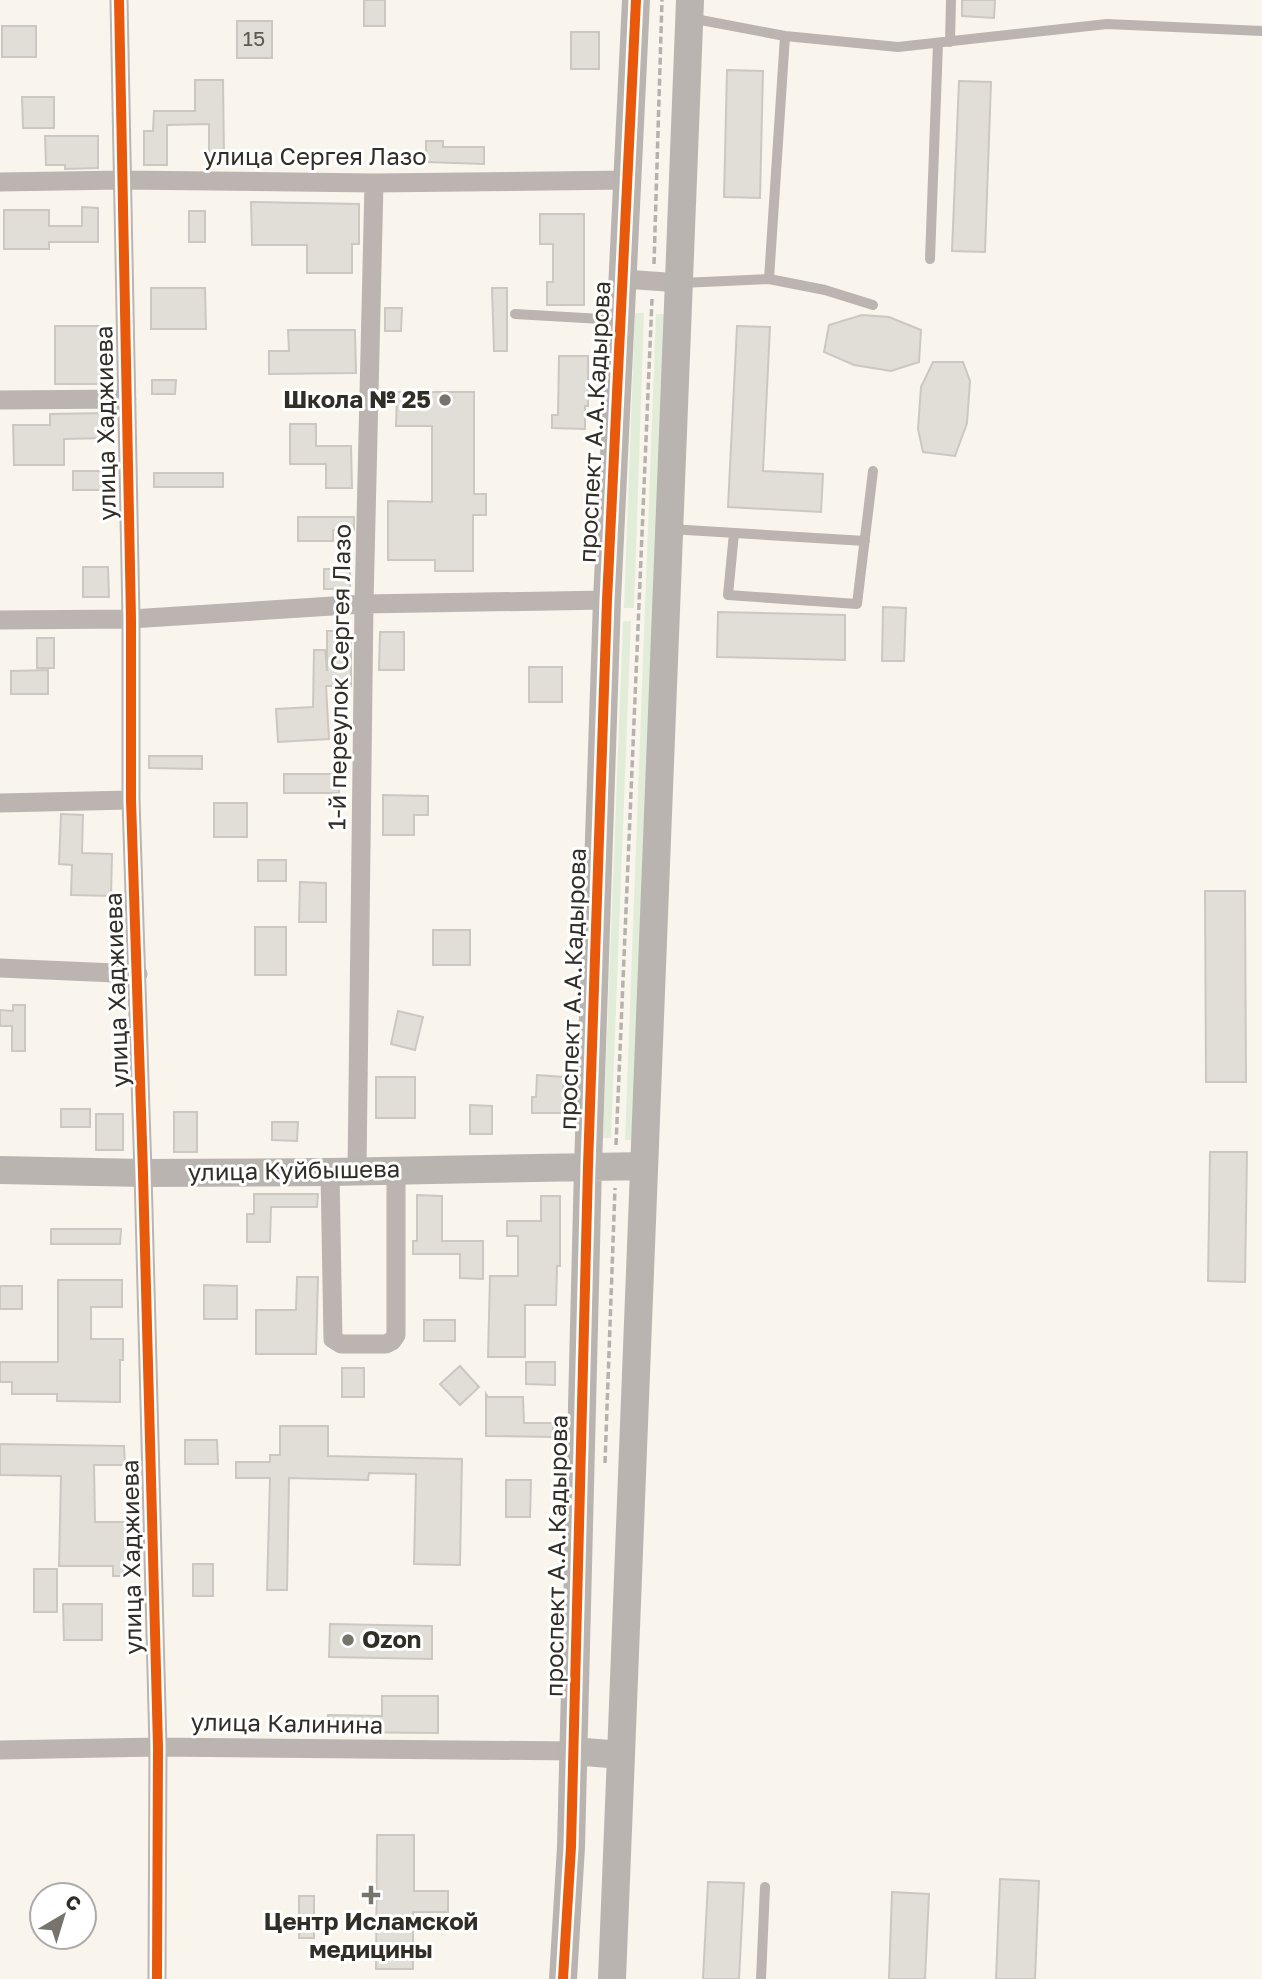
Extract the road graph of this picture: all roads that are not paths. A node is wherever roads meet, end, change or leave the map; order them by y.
1 (119, 0) edge
2 (636, 0) edge
3 (951, 0) edge
4 (690, 9) edge
5 (1262, 31) edge
6 (785, 36) junction
7 (944, 42) junction
8 (122, 180) junction
9 (629, 180) junction
10 (0, 181) edge
11 (374, 183) junction
12 (930, 260) dead end
13 (623, 279) junction
14 (769, 279) junction
15 (681, 283) junction
16 (873, 305) dead end
17 (515, 314) dead end
18 (621, 320) junction
19 (127, 399) junction
20 (0, 400) edge
21 (873, 471) dead end
22 (670, 529) junction
23 (734, 533) junction
24 (865, 541) junction
25 (607, 600) junction
26 (365, 604) junction
27 (131, 619) junction
28 (0, 620) edge
29 (131, 800) junction
30 (0, 803) edge
31 (0, 968) edge
32 (138, 974) junction
33 (602, 1166) junction
34 (644, 1166) junction
35 (0, 1170) edge
36 (396, 1170) junction
37 (344, 1172) junction
38 (143, 1173) junction
39 (158, 1747) junction
40 (0, 1750) edge
41 (573, 1751) junction
42 (621, 1755) junction
43 (765, 1887) dead end
44 (157, 1979) edge
45 (562, 1979) edge
46 (612, 1979) edge
47 (761, 1979) edge

1 - 8 street, улица Хаджиева
2 - 9 street, проспект А.А.Кадырова
3 - 7 lane
4 - 6 lane
4 - 15 street
5 - 7 lane
6 - 7 lane
6 - 14 lane
7 - 12 lane
8 - 10 street, улица Сергея Лазо
8 - 11 street, улица Сергея Лазо
8 - 19 street, улица Хаджиева
9 - 11 street, улица Сергея Лазо
9 - 13 street, проспект А.А.Кадырова
11 - 26 street, 1-й переулок Сергея Лазо
13 - 15 street
13 - 18 street, проспект А.А.Кадырова
14 - 15 lane
14 - 16 lane
15 - 22 street
17 - 18 lane
18 - 25 street, проспект А.А.Кадырова
19 - 20 street
19 - 27 street, улица Хаджиева
21 - 24 lane
22 - 23 lane
22 - 34 street
23 - 24 lane
23 - 24 lane
25 - 26 street
25 - 33 street, проспект А.А.Кадырова
26 - 27 street
26 - 37 street, 1-й переулок Сергея Лазо
27 - 28 street
27 - 29 street, улица Хаджиева
29 - 30 street
29 - 32 street, улица Хаджиева
31 - 32 street
32 - 38 street, улица Хаджиева
33 - 34 street, улица Куйбышева
33 - 36 street, улица Куйбышева
33 - 41 street, проспект А.А.Кадырова
34 - 42 street
35 - 38 street, улица Куйбышева
36 - 37 street, улица Куйбышева
36 - 37 street, 1-й переулок Сергея Лазо
37 - 38 street, улица Куйбышева
38 - 39 street, улица Хаджиева
39 - 40 street, улица Калинина
39 - 41 street, улица Калинина
39 - 44 street, улица Хаджиева
41 - 42 street
41 - 45 street, проспект А.А.Кадырова
42 - 46 street
43 - 47 lane

